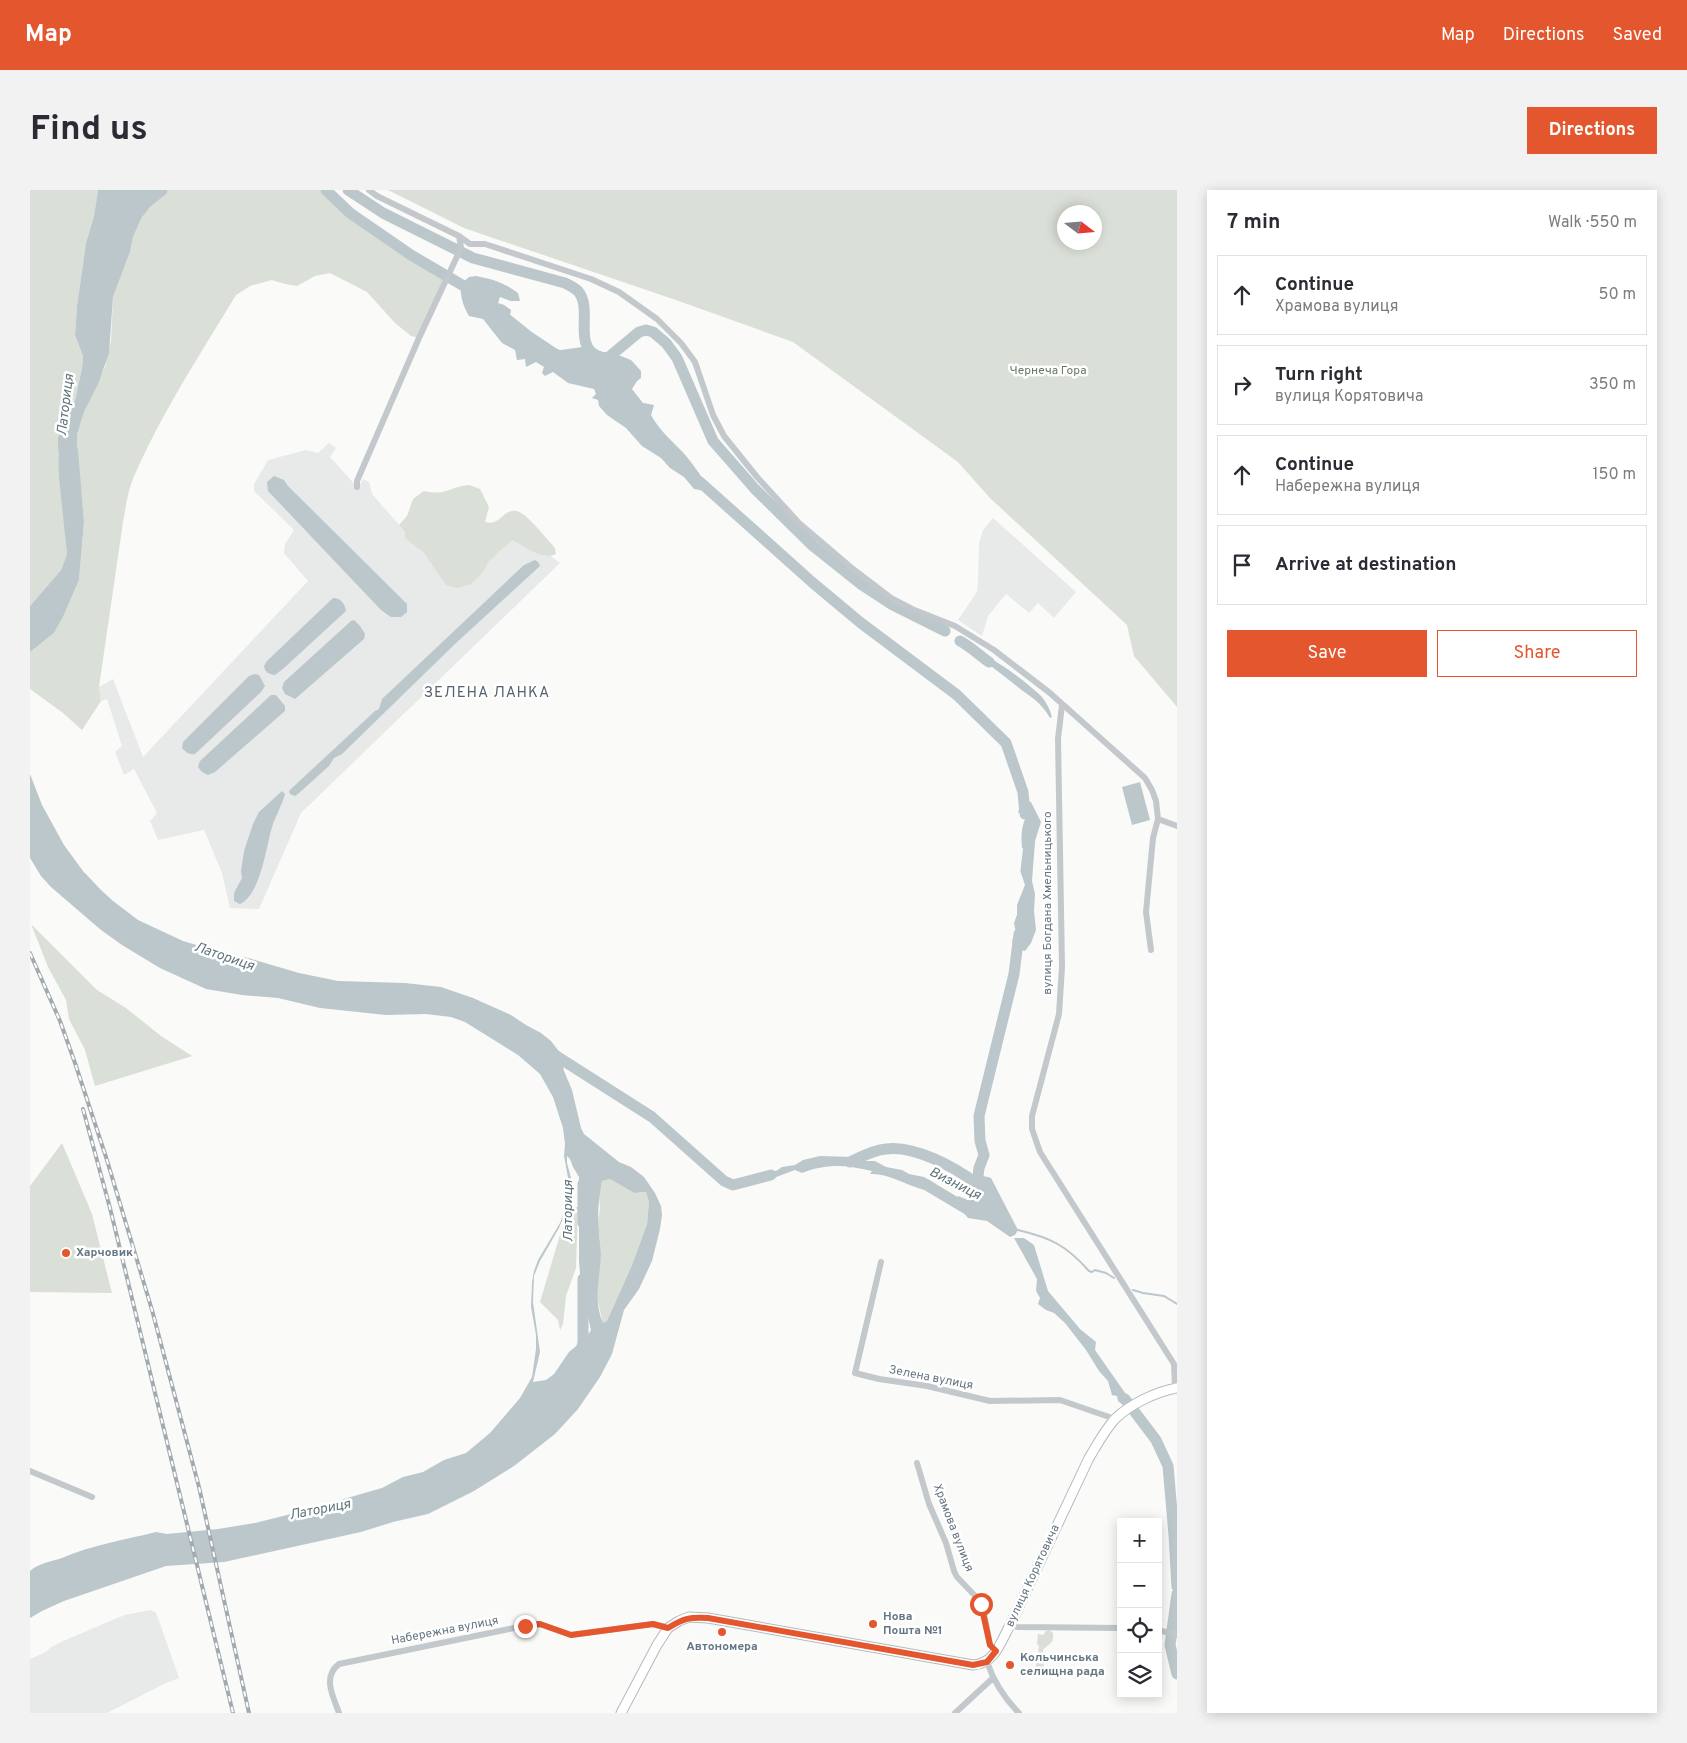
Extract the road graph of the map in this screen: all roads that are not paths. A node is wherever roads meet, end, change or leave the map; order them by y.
1 (369, 190) edge
2 (459, 236) junction
3 (357, 487) dead end
4 (1062, 705) junction
5 (1158, 819) junction
6 (1177, 826) edge
7 (1151, 950) dead end
8 (881, 1262) dead end
9 (1176, 1388) edge
10 (1115, 1419) junction
11 (917, 1463) dead end
12 (30, 1471) edge
13 (92, 1498) dead end
14 (1010, 1625) junction
15 (668, 1628) junction
16 (1117, 1628) edge
17 (1162, 1631) edge
18 (1177, 1634) edge
19 (996, 1651) junction
20 (987, 1662) junction
21 (993, 1678) junction
22 (339, 1713) edge
23 (621, 1713) edge
24 (956, 1713) edge
25 (1019, 1713) edge

1 - 2 street
2 - 3 street
2 - 4 street
4 - 5 street
4 - 9 street, вулиця Богдана Хмельницького
5 - 6 street
5 - 7 street
8 - 10 street, Зелена вулиця
9 - 10 main road, вулиця Корятовича
10 - 14 main road, вулиця Корятовича
11 - 19 street, Храмова вулиця
12 - 13 street
14 - 16 street
14 - 19 main road, вулиця Корятовича
15 - 20 main road
15 - 22 street, Набережна вулиця
15 - 23 main road
17 - 18 street
19 - 20 main road, вулиця Корятовича
20 - 21 street
21 - 24 street
21 - 25 street

